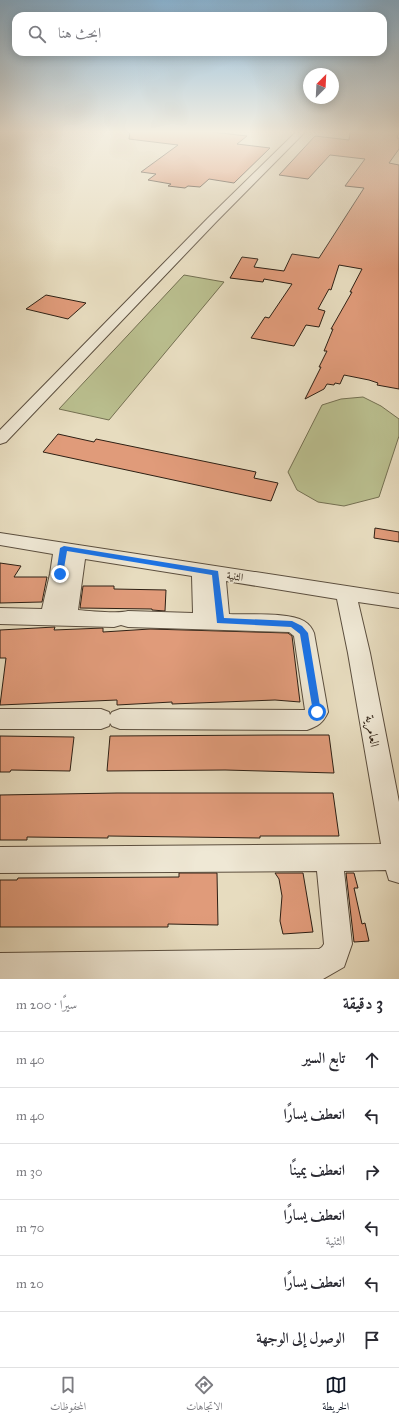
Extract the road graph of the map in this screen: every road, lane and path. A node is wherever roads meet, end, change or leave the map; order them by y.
1 (254, 178) edge
2 (0, 439) edge
3 (0, 539) edge
4 (70, 550) junction
5 (208, 571) junction
6 (346, 593) junction
7 (399, 601) edge
8 (0, 616) edge
9 (59, 617) junction
10 (212, 621) junction
11 (0, 719) edge
12 (329, 859) junction
13 (0, 860) edge
14 (398, 864) edge
15 (0, 968) edge

1 - 2 street
3 - 4 street, الثنية
4 - 5 street, الثنية
4 - 9 street
5 - 6 street, الثنية
5 - 10 street
6 - 7 street, الثنية
6 - 14 street, العامرية
8 - 9 street
9 - 10 street
10 - 11 street
12 - 13 street
12 - 14 street
12 - 15 street

